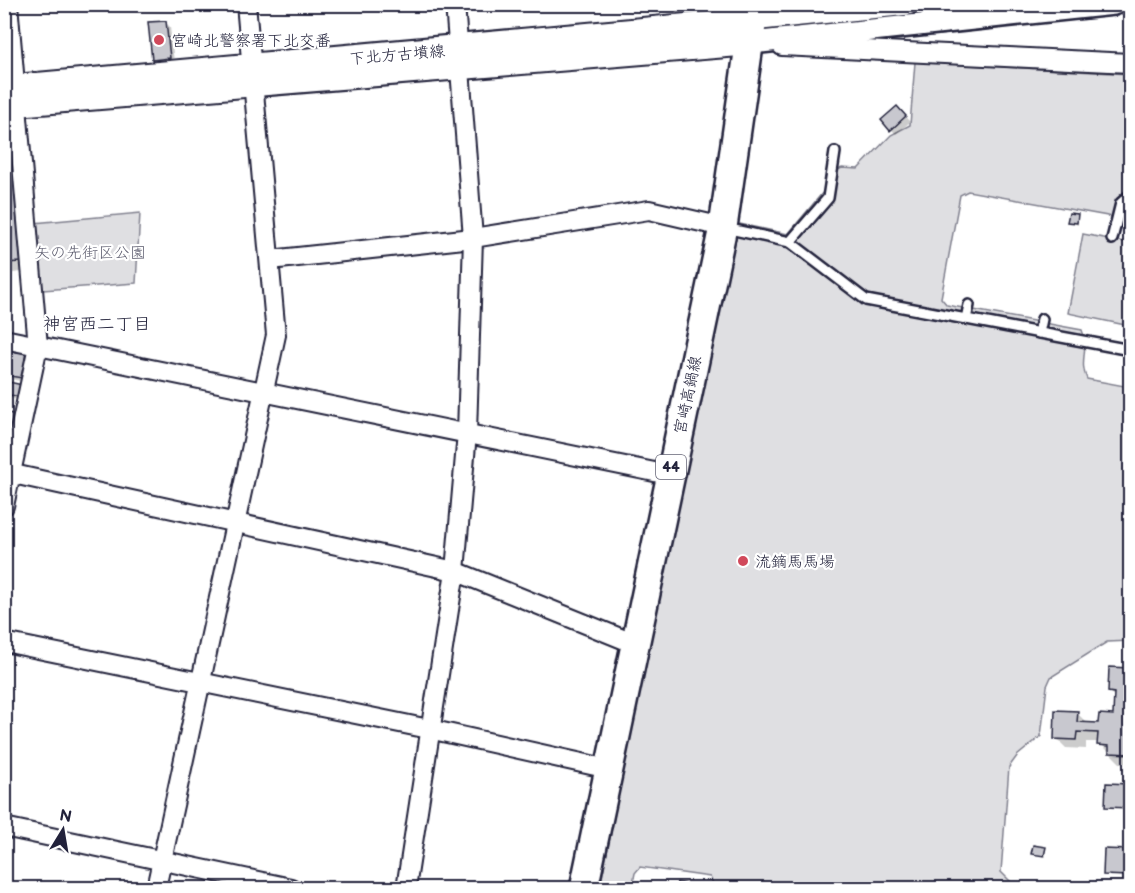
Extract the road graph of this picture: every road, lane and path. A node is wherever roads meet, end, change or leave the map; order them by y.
1 (8, 4) edge
2 (246, 4) edge
3 (454, 4) edge
4 (908, 4) edge
5 (1114, 4) edge
6 (753, 23) edge
7 (459, 58) junction
8 (1131, 63) edge
9 (253, 75) junction
10 (11, 96) edge
11 (835, 152) dead end
12 (1131, 195) edge
13 (723, 227) junction
14 (473, 238) junction
15 (1113, 239) dead end
16 (790, 242) junction
17 (270, 260) junction
18 (969, 305) dead end
19 (966, 319) junction
20 (1042, 319) dead end
21 (1039, 333) junction
22 (4, 339) edge
23 (38, 346) junction
24 (1125, 349) dead end
25 (264, 391) junction
26 (467, 433) junction
27 (8, 472) edge
28 (669, 475) junction
29 (4, 506) edge
30 (237, 521) junction
31 (455, 571) junction
32 (4, 642) edge
33 (635, 644) junction
34 (201, 683) junction
35 (429, 729) junction
36 (609, 769) junction
37 (4, 827) edge
38 (162, 861) junction
39 (156, 888) edge
40 (291, 888) edge
41 (406, 888) edge
42 (584, 888) edge

1 - 10 street
2 - 9 street
3 - 7 street
4 - 6 street
5 - 6 street
6 - 7 main road, 下北方古墳線
6 - 8 street
6 - 13 main road, 宮崎高鍋線 / 44
7 - 9 main road, 下北方古墳線
7 - 14 street
9 - 10 main road, 下北方古墳線
9 - 17 street
10 - 23 street
11 - 16 lane
12 - 15 lane
13 - 14 street
13 - 16 lane
13 - 28 main road, 宮崎高鍋線 / 44
14 - 17 street
14 - 26 street
16 - 19 lane
17 - 25 street
18 - 19 lane
19 - 21 lane
20 - 21 lane
21 - 24 lane
22 - 23 street
23 - 25 street
23 - 27 street
25 - 26 street
25 - 30 street
26 - 28 street
26 - 31 street
27 - 29 street
27 - 30 street
28 - 33 main road, 宮崎高鍋線 / 44
30 - 31 street
30 - 34 street
31 - 33 street
31 - 35 street
32 - 34 street
33 - 36 main road, 宮崎高鍋線 / 44
34 - 35 street
34 - 38 street
35 - 36 street
35 - 41 street
36 - 42 main road, 宮崎高鍋線 / 44
37 - 38 street
38 - 39 street
38 - 40 street

